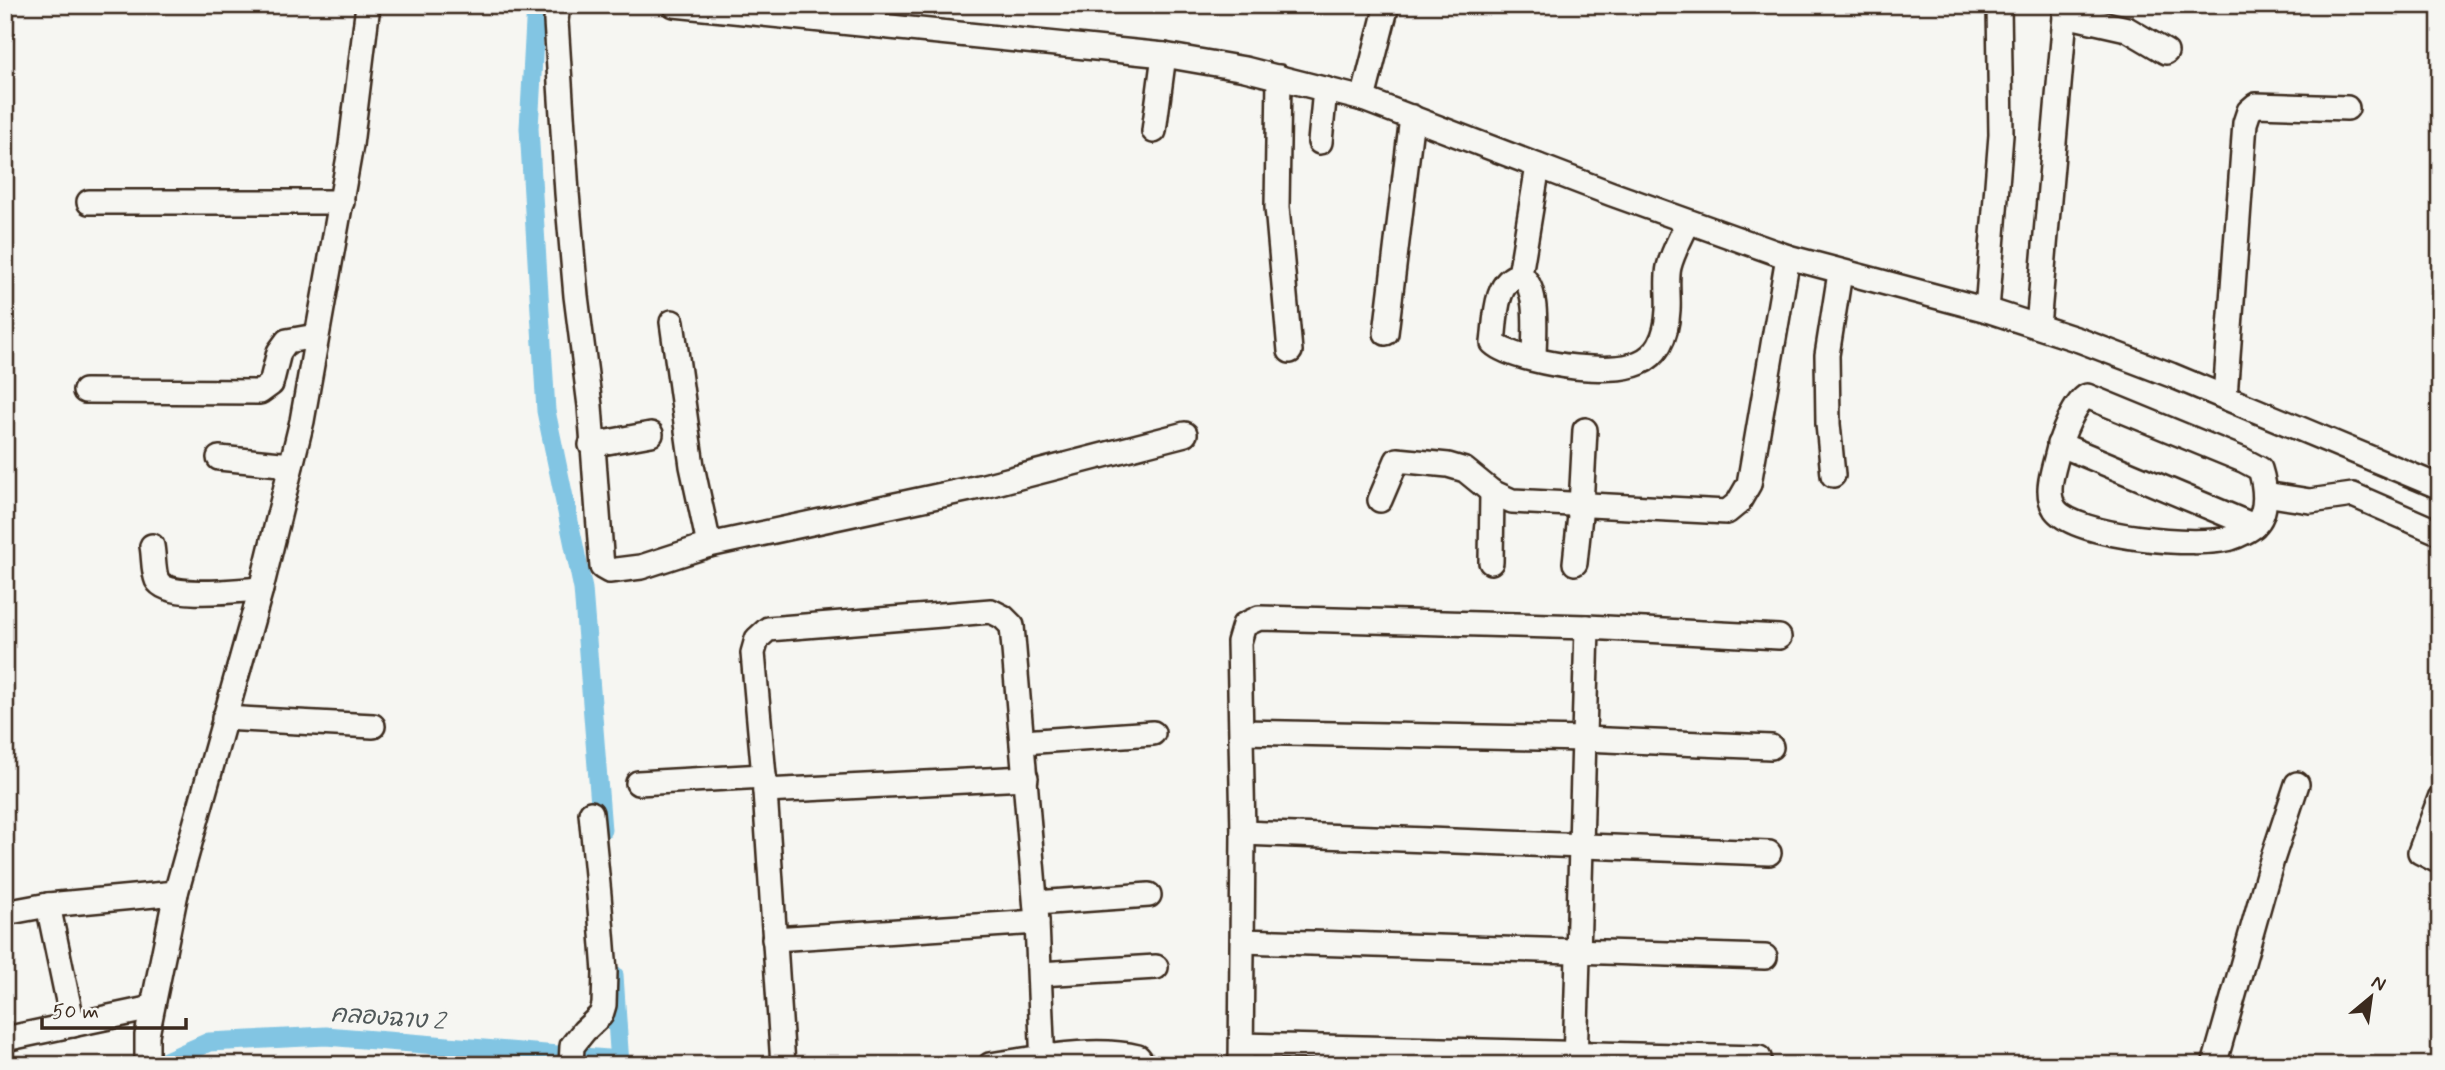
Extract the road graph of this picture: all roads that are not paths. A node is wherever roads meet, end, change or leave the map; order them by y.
1 (368, 5) edge
2 (558, 5) edge
3 (674, 5) edge
4 (1387, 5) edge
5 (1999, 5) edge
6 (2066, 10) edge
7 (2166, 52) dead end
8 (1164, 55) junction
9 (1279, 77) junction
10 (1325, 89) junction
11 (1363, 99) junction
12 (2347, 108) dead end
13 (1412, 117) junction
14 (1154, 131) dead end
15 (1320, 142) dead end
16 (1538, 166) junction
17 (89, 202) dead end
18 (342, 202) junction
19 (1689, 222) junction
20 (1787, 257) junction
21 (1840, 273) junction
22 (1520, 275) junction
23 (1987, 310) junction
24 (672, 322) dead end
25 (2038, 326) junction
26 (1386, 333) dead end
27 (316, 337) junction
28 (1290, 351) dead end
29 (1534, 358) junction
30 (85, 391) dead end
31 (2225, 397) junction
32 (1585, 430) dead end
33 (651, 434) dead end
34 (1185, 434) dead end
35 (2059, 444) junction
36 (592, 445) junction
37 (219, 458) dead end
38 (291, 465) junction
39 (1833, 475) dead end
40 (2440, 487) edge
41 (1492, 492) junction
42 (2265, 494) junction
43 (1380, 500) dead end
44 (1581, 506) junction
45 (2254, 526) junction
46 (2440, 533) edge
47 (709, 545) junction
48 (152, 546) dead end
49 (1490, 562) dead end
50 (1575, 563) dead end
51 (261, 589) junction
52 (1587, 627) junction
53 (1779, 637) dead end
54 (224, 718) junction
55 (373, 726) dead end
56 (1242, 732) junction
57 (1153, 733) dead end
58 (1584, 739) junction
59 (1023, 742) junction
60 (1771, 747) dead end
61 (1026, 778) junction
62 (638, 783) dead end
63 (764, 784) junction
64 (2297, 784) dead end
65 (2438, 807) edge
66 (590, 813) dead end
67 (1243, 833) junction
68 (1581, 845) junction
69 (1769, 853) dead end
70 (2440, 862) edge
71 (176, 893) junction
72 (1149, 895) dead end
73 (48, 905) junction
74 (1037, 913) junction
75 (5, 914) edge
76 (775, 939) junction
77 (1243, 941) junction
78 (1578, 951) junction
79 (1765, 957) dead end
80 (1156, 967) dead end
81 (1040, 974) junction
82 (152, 1008) junction
83 (73, 1025) junction
84 (5, 1039) edge
85 (572, 1055) edge
86 (1241, 1055) edge
87 (1576, 1058) edge
88 (1759, 1058) dead end
89 (1043, 1061) edge
90 (146, 1063) edge
91 (783, 1065) edge
92 (990, 1065) edge
93 (1144, 1065) edge
94 (2214, 1065) edge

1 - 18 street
2 - 36 street
3 - 8 street
4 - 11 street
5 - 23 street
6 - 7 street
6 - 25 street
8 - 9 street
8 - 14 street
9 - 10 street
9 - 28 street
10 - 11 street
10 - 15 street
11 - 13 street
12 - 31 street
13 - 16 street
13 - 26 street
16 - 19 street
16 - 22 street
17 - 18 street
18 - 27 street
19 - 20 street
19 - 29 street
20 - 21 street
20 - 44 street
21 - 23 street
21 - 39 street
22 - 29 street
22 - 29 street
23 - 25 street
24 - 47 street
25 - 31 street
27 - 30 street
27 - 38 street
31 - 40 street
32 - 44 street
33 - 36 street
34 - 47 street
35 - 42 street
35 - 45 street
35 - 45 street
36 - 47 street
37 - 38 street
38 - 51 street
41 - 43 street
41 - 44 street
41 - 49 street
42 - 45 street
42 - 46 street
44 - 50 street
48 - 51 street
51 - 54 street
52 - 53 street
52 - 56 street
52 - 58 street
54 - 55 street
54 - 71 street
56 - 58 street
56 - 67 street
57 - 59 street
58 - 60 street
58 - 68 street
59 - 61 street
59 - 63 street
61 - 63 street
61 - 74 street
62 - 63 street
63 - 76 street
64 - 94 street
65 - 70 street
66 - 85 street
67 - 68 street
67 - 77 street
68 - 69 street
68 - 78 street
71 - 73 street
71 - 82 street
72 - 74 street
73 - 75 street
73 - 83 street
74 - 76 street
74 - 81 street
76 - 91 street
77 - 78 street
77 - 86 street
78 - 79 street
78 - 87 street
80 - 81 street
81 - 89 street
82 - 83 street
82 - 90 street
83 - 84 street
86 - 87 street
87 - 88 street
89 - 92 street
89 - 93 street

